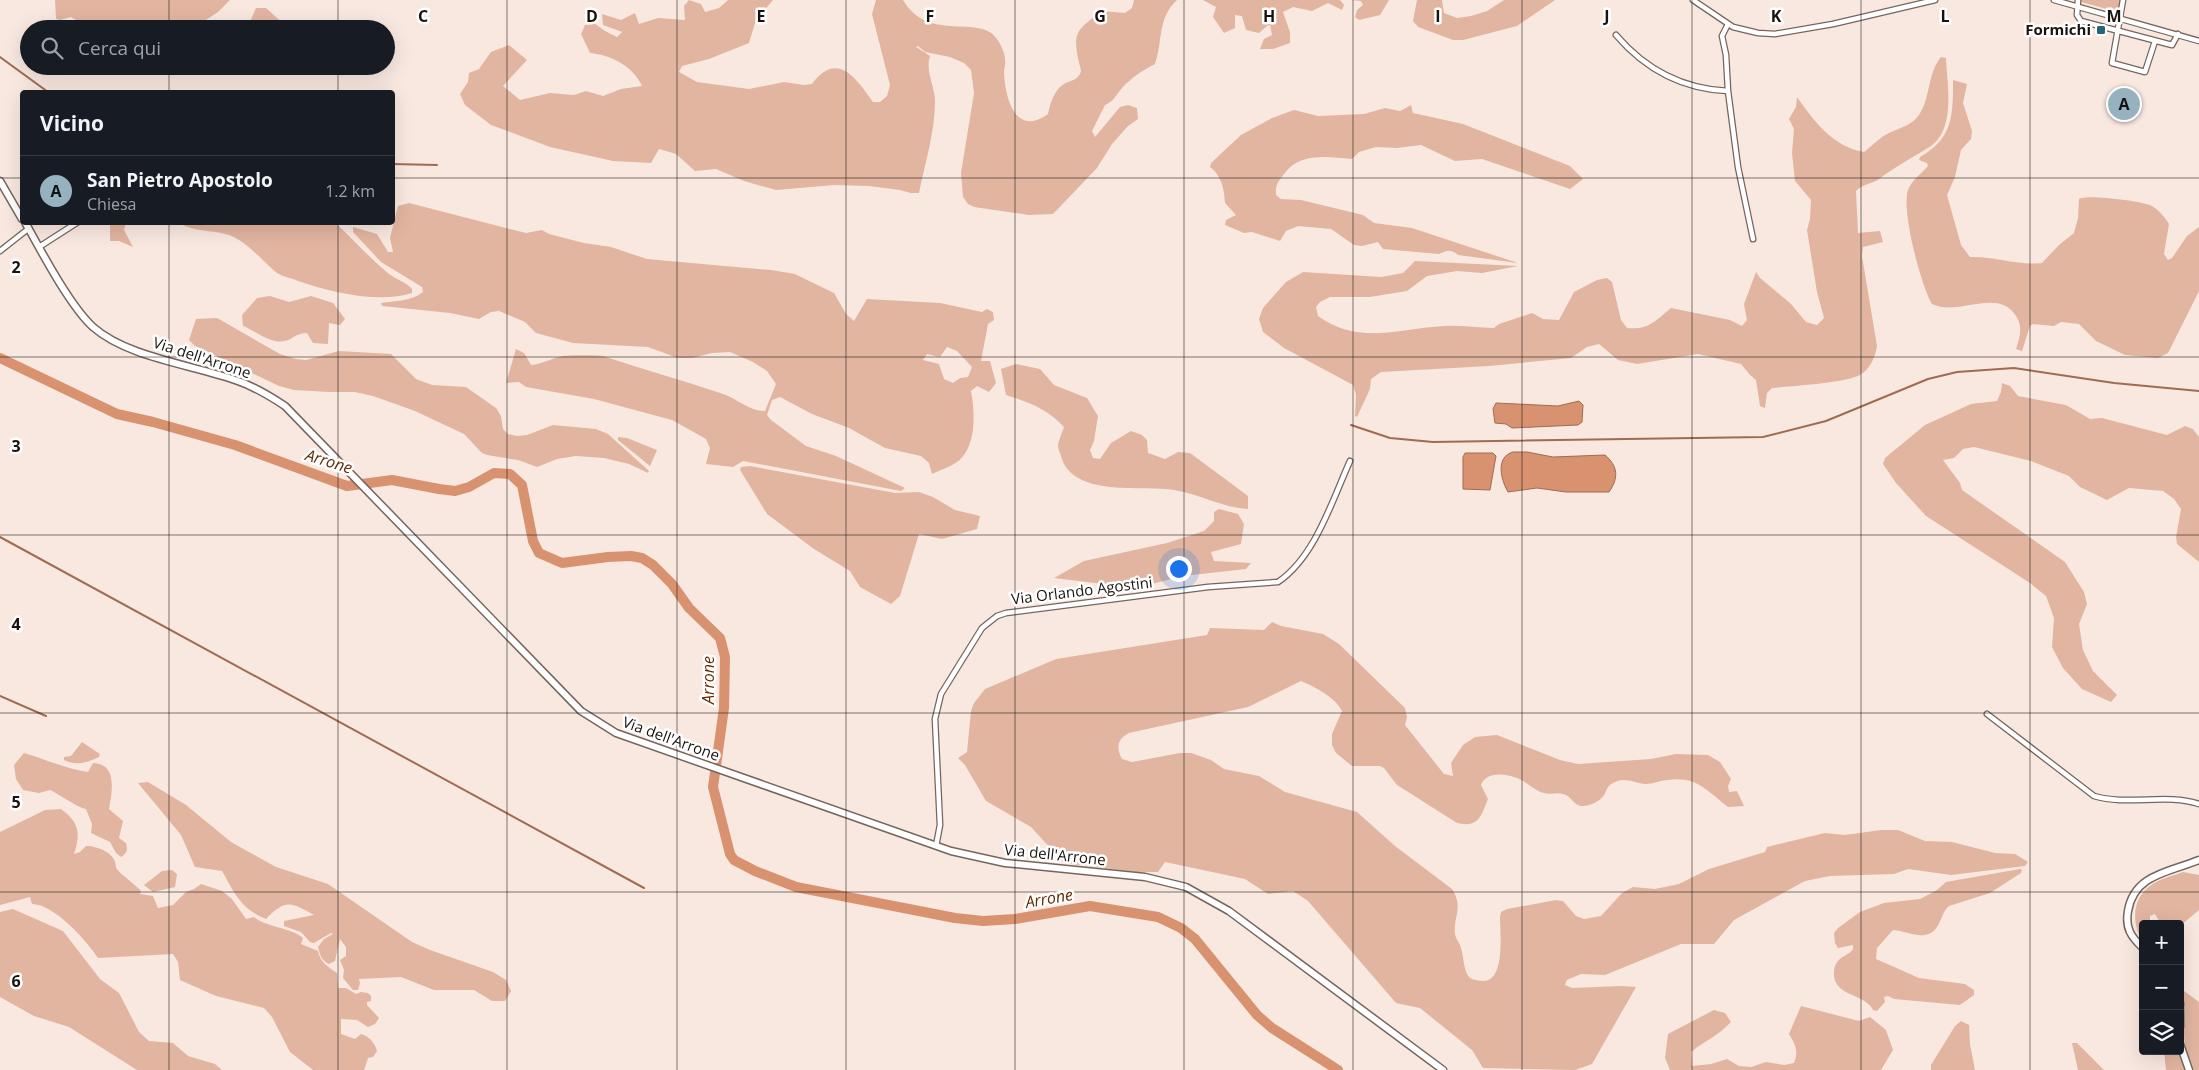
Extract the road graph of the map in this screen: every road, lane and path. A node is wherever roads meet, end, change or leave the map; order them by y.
1 (1693, 0) edge
2 (1935, 0) edge
3 (2054, 0) edge
4 (2078, 0) edge
5 (2123, 0) edge
6 (2077, 6) junction
7 (2118, 18) junction
8 (1728, 24) junction
9 (2117, 31) junction
10 (1616, 34) dead end
11 (2178, 34) junction
12 (2155, 41) junction
13 (2199, 41) edge
14 (1728, 91) junction
15 (0, 181) edge
16 (20, 216) edge
17 (26, 225) edge
18 (73, 225) edge
19 (28, 229) junction
20 (1753, 239) dead end
21 (40, 247) junction
22 (0, 250) edge
23 (1350, 462) dead end
24 (1987, 714) dead end
25 (2199, 804) edge
26 (936, 846) junction
27 (2199, 860) edge
28 (2139, 943) edge
29 (2184, 1055) edge
30 (1443, 1070) edge
31 (2189, 1070) edge

1 - 8 street
2 - 8 street
3 - 6 street
4 - 6 street
5 - 7 street
6 - 7 street
6 - 9 street
7 - 9 street
7 - 11 street
8 - 14 street
9 - 12 street
9 - 12 street
10 - 14 street
11 - 12 street
11 - 13 street
14 - 20 street
15 - 16 street
17 - 19 street, Via dell'Arrone
18 - 21 street
19 - 21 street, Via dell'Arrone
19 - 22 street
21 - 26 street, Via dell'Arrone
23 - 26 street, Via Orlando Agostini
24 - 25 street
26 - 30 street, Via dell'Arrone
27 - 28 street
29 - 31 street

